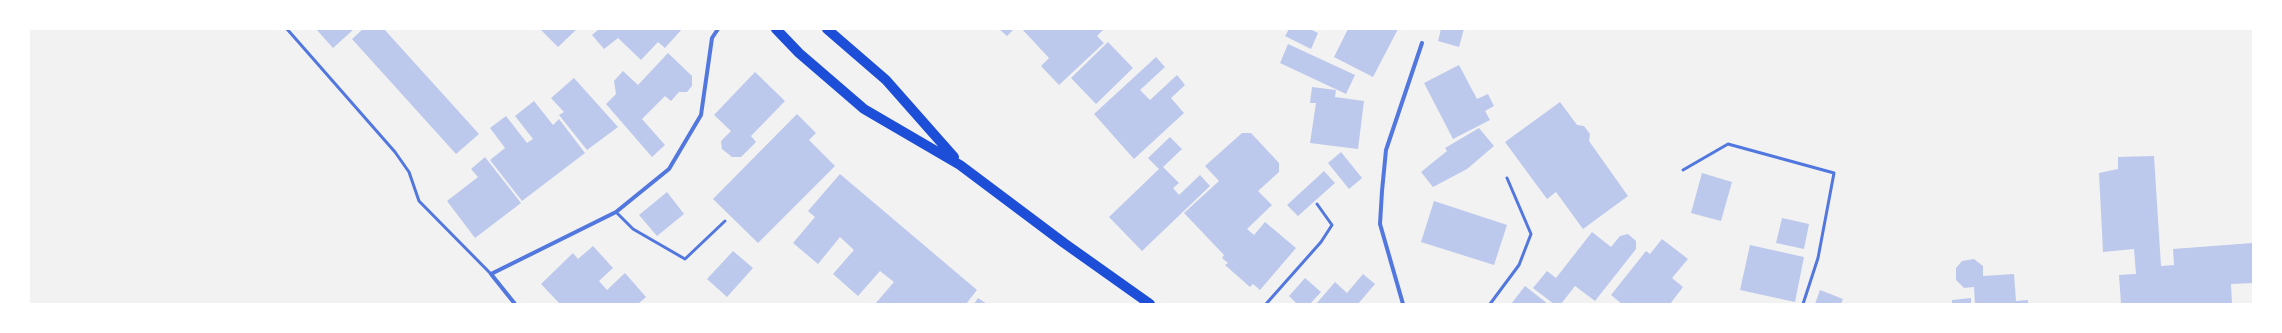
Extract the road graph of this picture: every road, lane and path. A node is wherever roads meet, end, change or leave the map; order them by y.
1 (288, 29) edge
2 (718, 29) edge
3 (776, 29) edge
4 (827, 29) edge
5 (1422, 43) dead end
6 (960, 165) junction
7 (1683, 170) dead end
8 (1507, 178) dead end
9 (1317, 204) dead end
10 (616, 212) junction
11 (725, 221) dead end
12 (491, 274) junction
13 (515, 304) edge
14 (1150, 304) edge
15 (1266, 304) edge
16 (1403, 304) edge
17 (1490, 304) edge
18 (1803, 304) edge

1 - 12 lane
2 - 10 street
3 - 6 main road
4 - 6 main road
5 - 16 street
6 - 14 main road
7 - 18 lane
8 - 17 lane
9 - 15 lane
10 - 11 lane
10 - 12 street
12 - 13 street

